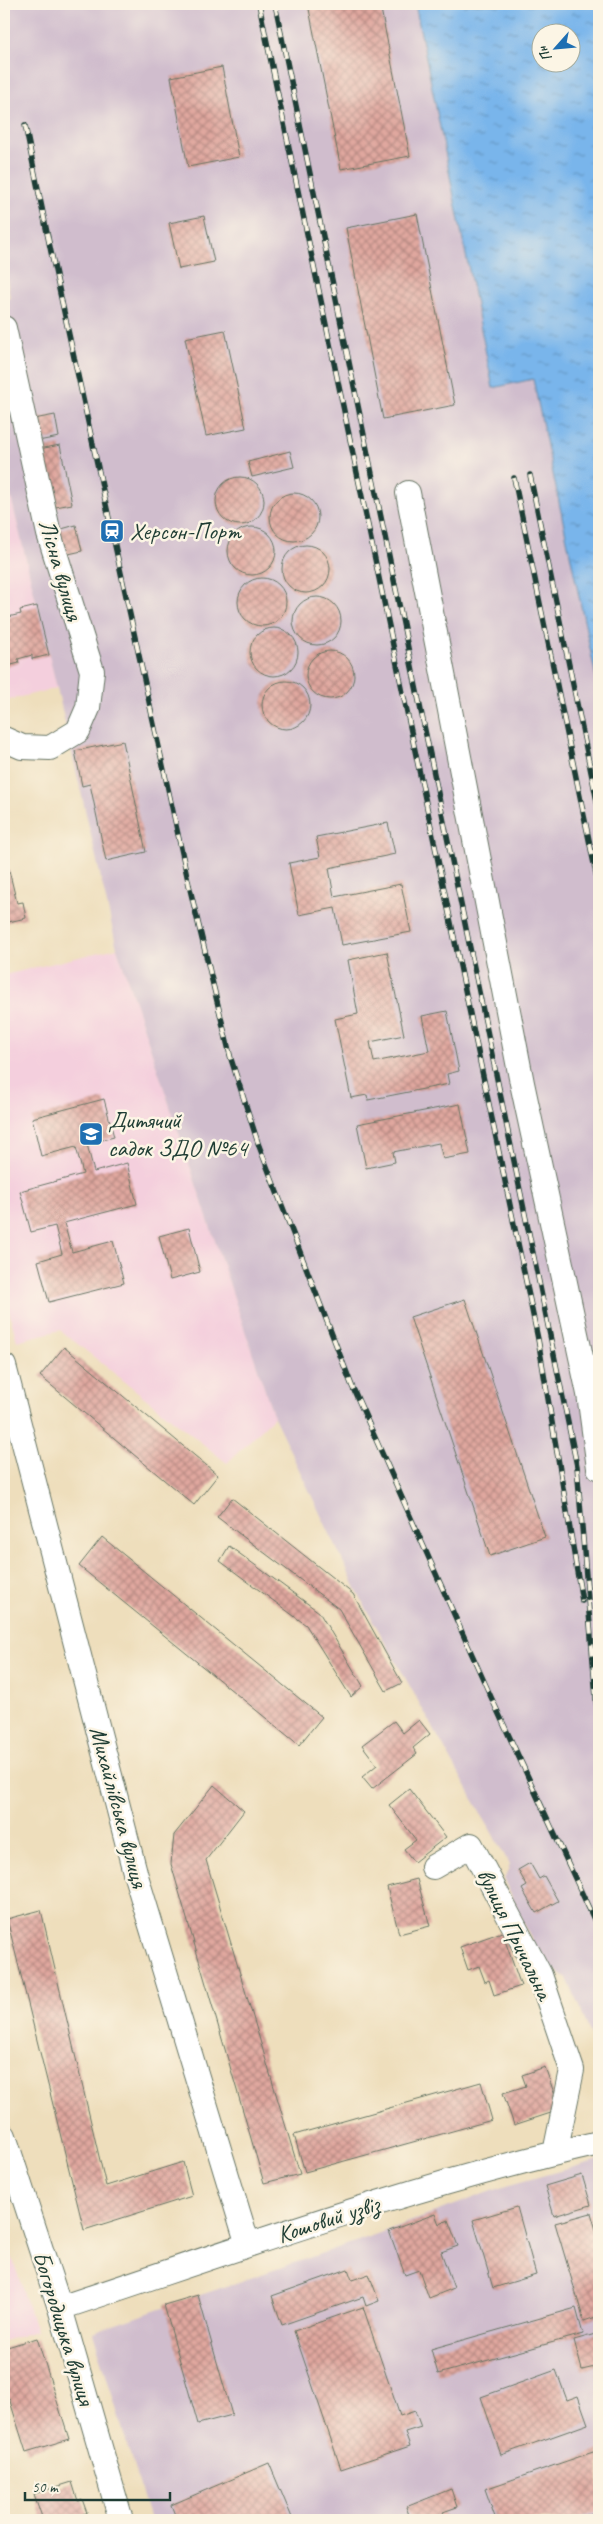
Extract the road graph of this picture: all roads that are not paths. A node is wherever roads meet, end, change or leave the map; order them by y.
1 (4, 328) edge
2 (408, 493) dead end
3 (4, 740) edge
4 (4, 1366) edge
5 (599, 1468) edge
6 (433, 1867) dead end
7 (4, 2136) edge
8 (599, 2143) edge
9 (555, 2153) junction
10 (248, 2245) junction
11 (60, 2308) junction
12 (121, 2520) edge

1 - 3 street, Лісна вулиця
2 - 5 street
4 - 10 street, Михайлівська вулиця
6 - 9 street, вулиця Причальна
7 - 11 street, Богородицька вулиця
8 - 9 street, Кошовий узвіз
9 - 10 street, Кошовий узвіз
10 - 11 street, Кошовий узвіз
11 - 12 street, Богородицька вулиця

